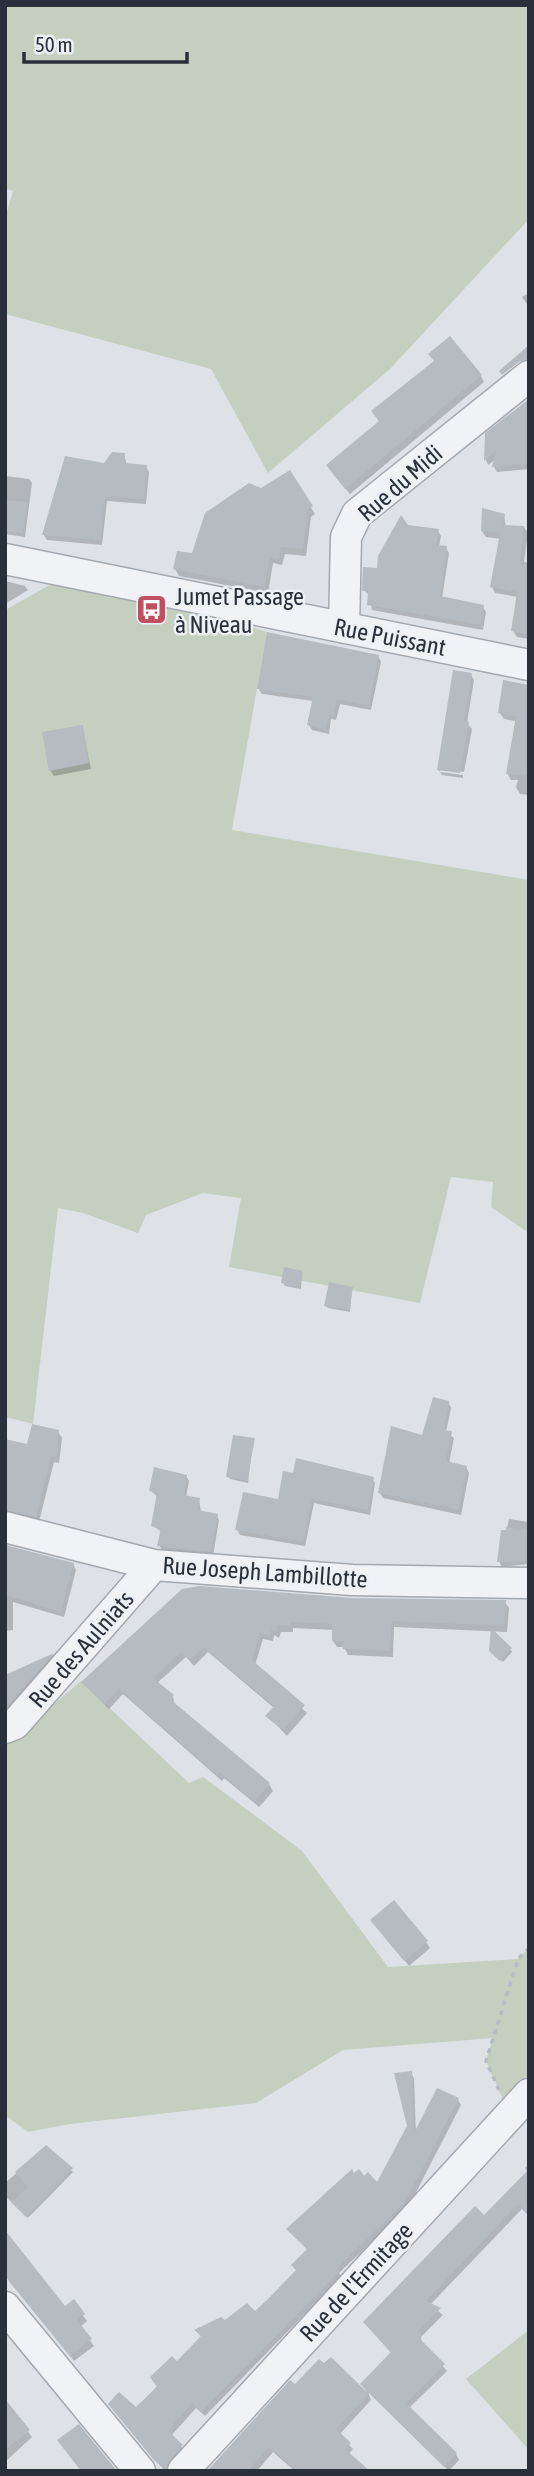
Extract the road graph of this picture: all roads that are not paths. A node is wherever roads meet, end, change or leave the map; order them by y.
1 (529, 376) edge
2 (5, 559) edge
3 (344, 628) junction
4 (529, 665) edge
5 (5, 1527) edge
6 (154, 1565) junction
7 (529, 1583) edge
8 (5, 1728) edge
9 (519, 2104) edge
10 (5, 2307) edge
11 (140, 2471) edge
12 (183, 2471) edge

1 - 3 street, Rue du Midi
2 - 3 street, Rue Puissant
3 - 4 street, Rue Puissant
5 - 6 street, Rue Joseph Lambillotte
6 - 7 street, Rue Joseph Lambillotte
6 - 8 street, Rue des Aulniats
9 - 12 street, Rue de l'Ermitage
10 - 11 street

